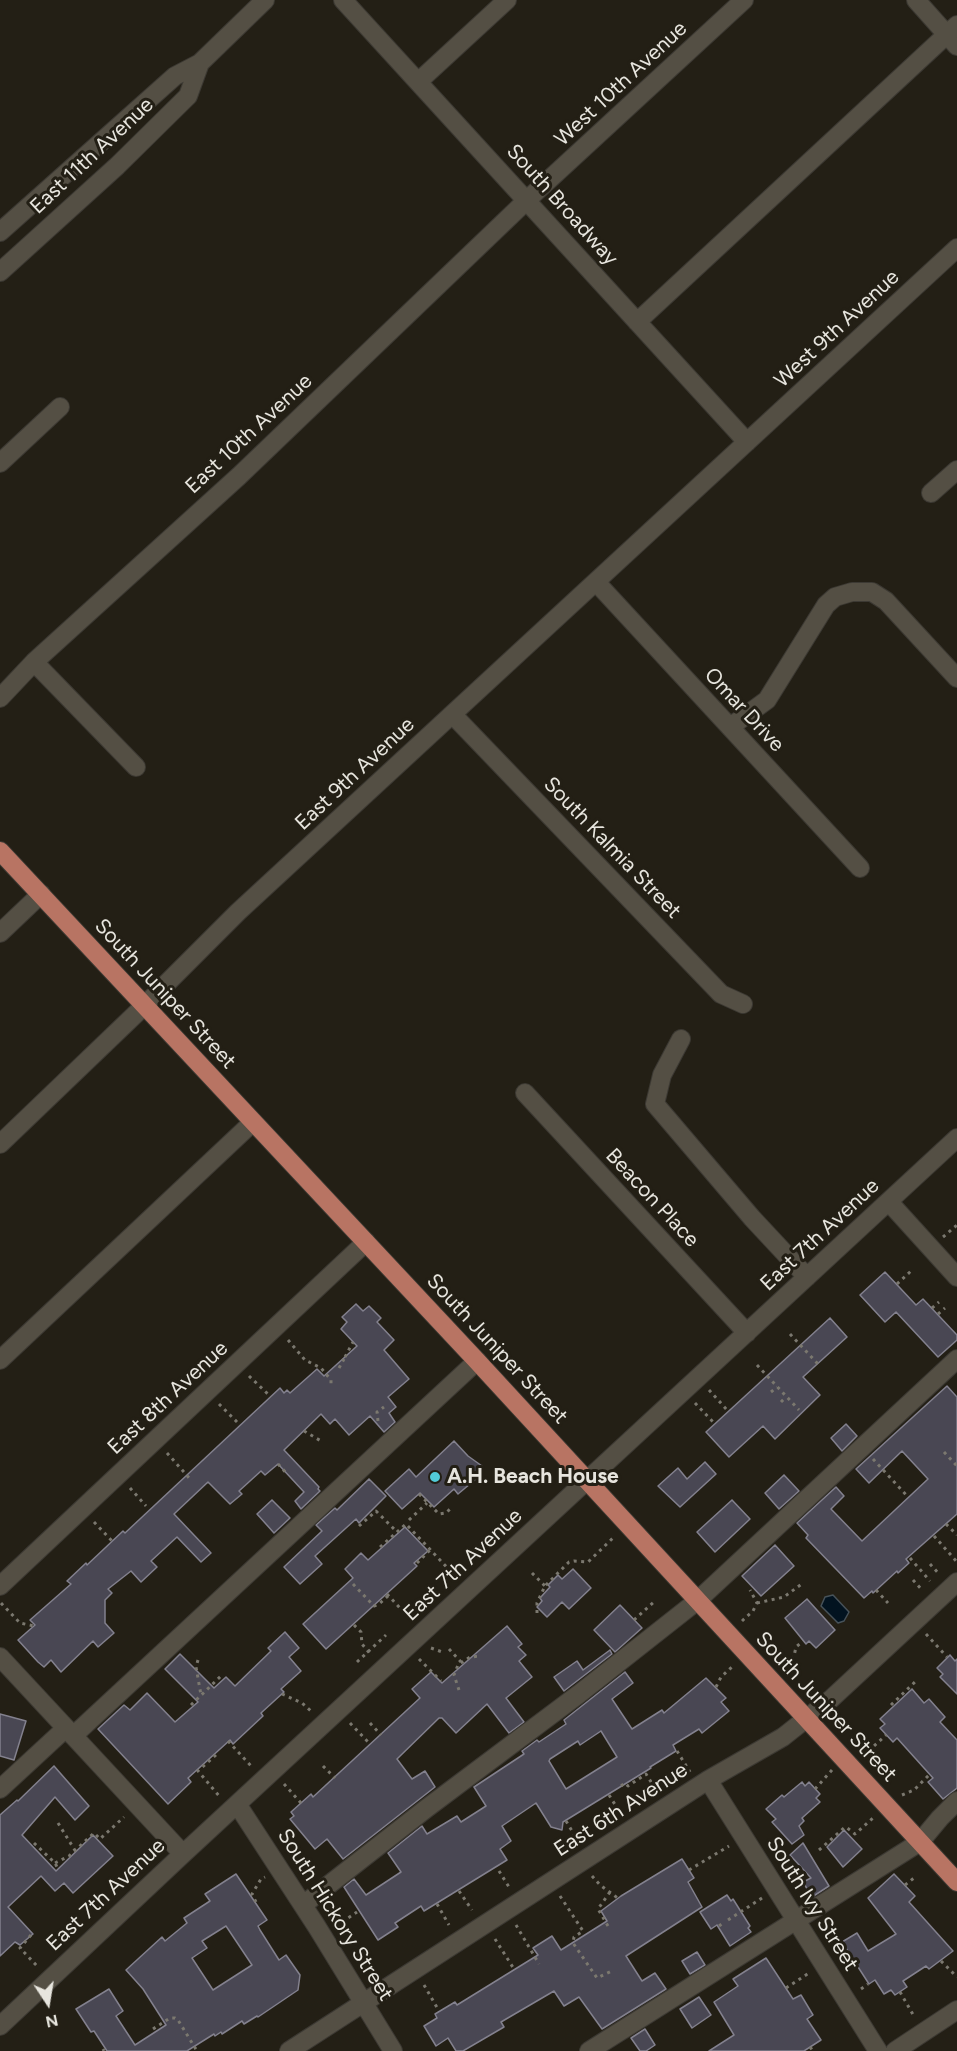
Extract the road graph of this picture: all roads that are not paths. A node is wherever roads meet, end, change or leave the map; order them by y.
1 (265, 0) edge
2 (343, 0) edge
3 (507, 0) edge
4 (744, 0) edge
5 (916, 0) edge
6 (954, 35) edge
7 (200, 63) junction
8 (418, 82) junction
9 (528, 200) junction
10 (0, 232) edge
11 (957, 248) edge
12 (0, 272) edge
13 (637, 321) junction
14 (60, 407) dead end
15 (747, 442) junction
16 (0, 463) edge
17 (957, 470) edge
18 (931, 494) dead end
19 (596, 582) junction
20 (34, 662) junction
21 (957, 678) edge
22 (0, 698) edge
23 (453, 715) junction
24 (729, 728) junction
25 (136, 767) dead end
26 (0, 851) edge
27 (860, 868) dead end
28 (41, 894) junction
29 (0, 933) edge
30 (743, 1004) dead end
31 (145, 1005) junction
32 (681, 1039) dead end
33 (525, 1093) dead end
34 (253, 1122) junction
35 (957, 1138) edge
36 (0, 1144) edge
37 (889, 1202) junction
38 (366, 1242) junction
39 (807, 1277) junction
40 (957, 1278) edge
41 (747, 1333) junction
42 (957, 1359) edge
43 (0, 1360) edge
44 (477, 1361) junction
45 (588, 1481) junction
46 (957, 1582) edge
47 (0, 1586) edge
48 (697, 1601) junction
49 (0, 1657) edge
50 (806, 1719) junction
51 (70, 1732) junction
52 (708, 1780) junction
53 (0, 1789) edge
54 (957, 1802) edge
55 (237, 1804) junction
56 (920, 1842) junction
57 (183, 1854) junction
58 (957, 1882) edge
59 (303, 1905) junction
60 (796, 1920) junction
61 (364, 2003) junction
62 (957, 2010) edge
63 (0, 2026) edge
64 (289, 2051) edge
65 (393, 2051) edge
66 (589, 2051) edge
67 (878, 2051) edge
68 (895, 2051) edge

1 - 7 street, East 11th Avenue
2 - 8 street, South Broadway
3 - 8 street
4 - 9 street, West 10th Avenue
5 - 6 street
6 - 13 street
7 - 10 street, East 11th Avenue
7 - 12 street, East 11th Avenue
8 - 9 street, South Broadway
9 - 13 street, South Broadway
9 - 20 street, East 10th Avenue
11 - 15 street, West 9th Avenue
13 - 15 street, South Broadway
14 - 16 street
15 - 19 street, East 9th Avenue
17 - 18 street
19 - 23 street, East 9th Avenue
19 - 24 street, Omar Drive
20 - 22 street, East 10th Avenue
20 - 25 street
21 - 24 street
23 - 30 street, South Kalmia Street
23 - 31 street, East 9th Avenue
24 - 27 street, Omar Drive
26 - 28 main road, South Juniper Street
28 - 29 street
28 - 31 main road, South Juniper Street
31 - 34 main road, South Juniper Street
31 - 36 street, East 9th Avenue
32 - 39 street
33 - 41 street, Beacon Place
34 - 38 main road, South Juniper Street
34 - 43 street
35 - 37 street, East 7th Avenue
37 - 39 street, East 7th Avenue
37 - 40 street
38 - 44 main road, South Juniper Street
38 - 47 street, East 8th Avenue
39 - 41 street, East 7th Avenue
41 - 45 street, East 7th Avenue
42 - 48 street
44 - 45 main road, South Juniper Street
44 - 51 street
45 - 48 main road, South Juniper Street
45 - 55 street, East 7th Avenue
46 - 50 street, East 6th Avenue
48 - 50 main road, South Juniper Street
48 - 59 street
49 - 51 street
50 - 52 street, East 6th Avenue
50 - 56 main road, South Juniper Street
51 - 53 street
51 - 57 street
52 - 60 street, South Ivy Street
52 - 61 street, East 6th Avenue
54 - 56 street
55 - 57 street, East 7th Avenue
55 - 59 street, South Hickory Street
56 - 58 main road, South Juniper Street
56 - 60 street
57 - 63 street, East 7th Avenue
59 - 61 street, South Hickory Street
60 - 66 street
60 - 67 street, South Ivy Street
61 - 64 street, East 6th Avenue
61 - 65 street, South Hickory Street
62 - 68 street

